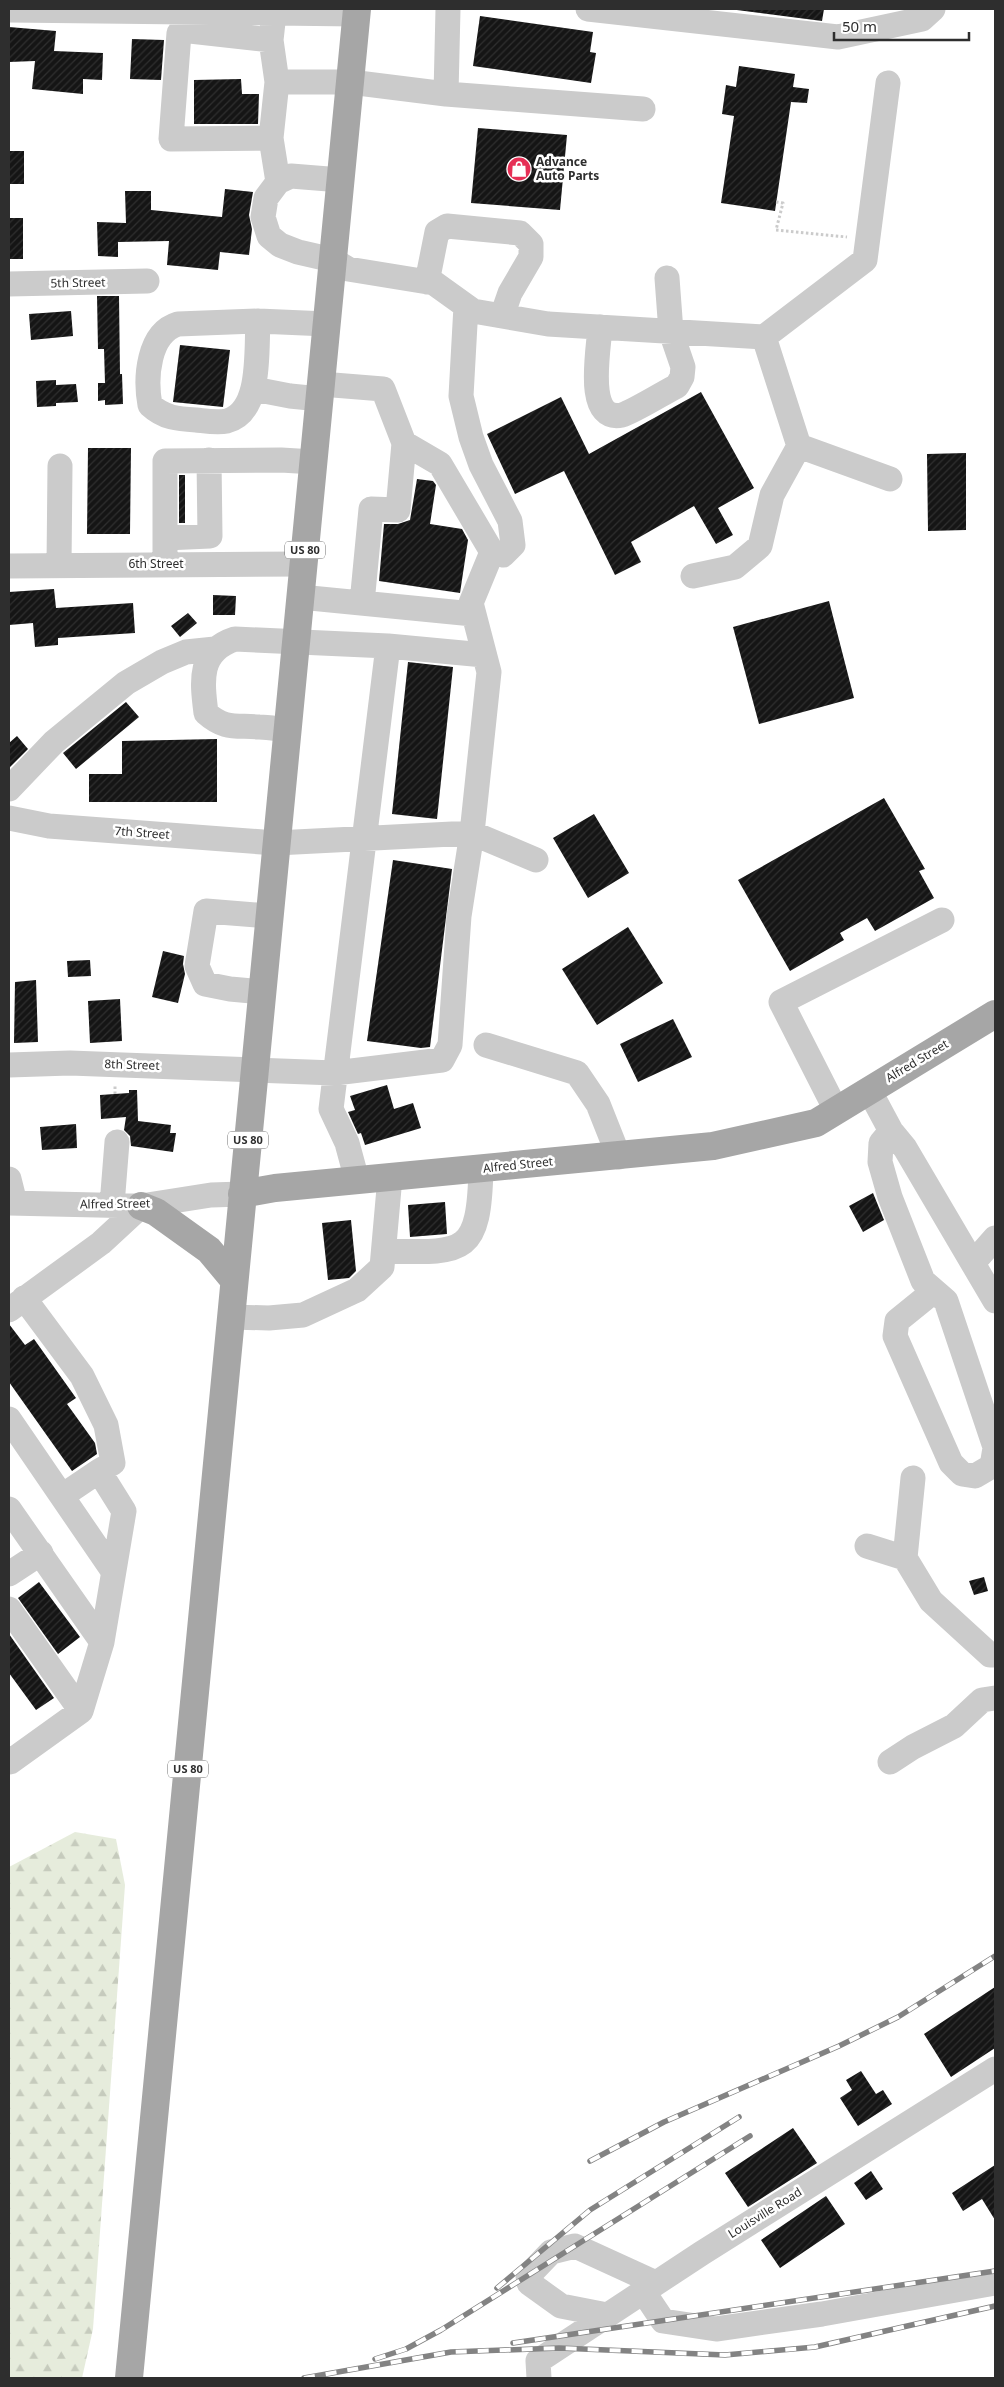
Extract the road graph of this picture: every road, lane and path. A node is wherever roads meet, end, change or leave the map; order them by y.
1 (448, 9) edge
2 (588, 9) edge
3 (933, 9) edge
4 (9, 10) edge
5 (357, 12) edge
6 (274, 13) junction
7 (193, 22) junction
8 (271, 40) junction
9 (277, 82) junction
10 (350, 82) junction
11 (888, 83) dead end
12 (446, 94) junction
13 (643, 109) dead end
14 (271, 138) junction
15 (341, 180) junction
16 (278, 182) junction
17 (776, 202) dead end
18 (868, 239) junction
19 (334, 260) junction
20 (667, 278) dead end
21 (147, 281) dead end
22 (428, 282) junction
23 (9, 284) edge
24 (466, 306) junction
25 (502, 316) junction
26 (258, 321) junction
27 (327, 324) junction
28 (600, 328) junction
29 (671, 332) junction
30 (764, 336) junction
31 (254, 389) junction
32 (321, 392) junction
33 (404, 443) junction
34 (799, 446) junction
35 (209, 460) junction
36 (314, 462) junction
37 (60, 466) dead end
38 (890, 479) dead end
39 (165, 538) junction
40 (492, 552) junction
41 (166, 564) junction
42 (304, 564) junction
43 (59, 565) junction
44 (9, 566) edge
45 (692, 576) dead end
46 (300, 598) junction
47 (362, 603) junction
48 (473, 614) junction
49 (296, 642) junction
50 (388, 646) junction
51 (215, 649) junction
52 (484, 656) junction
53 (287, 730) junction
54 (9, 789) edge
55 (9, 818) edge
56 (472, 833) junction
57 (364, 839) junction
58 (276, 843) junction
59 (536, 860) dead end
60 (269, 916) junction
61 (942, 920) dead end
62 (262, 992) junction
63 (995, 1014) edge
64 (486, 1045) dead end
65 (9, 1066) edge
66 (256, 1069) junction
67 (335, 1072) junction
68 (869, 1090) junction
69 (836, 1110) junction
70 (891, 1131) junction
71 (117, 1142) dead end
72 (619, 1157) junction
73 (480, 1168) junction
74 (390, 1177) junction
75 (357, 1180) junction
76 (242, 1194) junction
77 (11, 1195) edge
78 (112, 1205) junction
79 (141, 1206) junction
80 (995, 1238) edge
81 (384, 1251) junction
82 (973, 1263) junction
83 (234, 1280) junction
84 (934, 1291) junction
85 (995, 1300) edge
86 (17, 1304) edge
87 (231, 1317) junction
88 (9, 1419) edge
89 (995, 1448) edge
90 (99, 1471) junction
91 (913, 1478) dead end
92 (62, 1496) junction
93 (9, 1509) edge
94 (867, 1546) dead end
95 (41, 1552) junction
96 (905, 1558) junction
97 (113, 1570) junction
98 (9, 1574) edge
99 (9, 1609) edge
100 (102, 1642) junction
101 (994, 1660) edge
102 (995, 1698) edge
103 (81, 1711) junction
104 (9, 1759) edge
105 (890, 1762) dead end
106 (995, 2069) edge
107 (995, 2283) edge
108 (649, 2287) junction
109 (606, 2315) junction
110 (538, 2370) edge
111 (129, 2378) edge

1 - 12 street
2 - 3 street
4 - 7 street
5 - 6 street
5 - 10 main road, US 80
6 - 7 street
6 - 8 street
7 - 8 street
7 - 14 street
8 - 9 street
9 - 10 street
9 - 14 street
10 - 12 street
10 - 15 main road, US 80
11 - 18 street
12 - 13 street
14 - 16 street
15 - 16 street
15 - 19 main road, US 80
16 - 19 street
17 - 18 path
18 - 30 street
19 - 22 street
19 - 27 main road, US 80
20 - 29 street
21 - 23 street, 5th Street
22 - 24 street
22 - 25 street
24 - 25 street
24 - 40 street
25 - 28 street
26 - 27 street
26 - 31 street
26 - 31 street
27 - 32 main road, US 80
28 - 29 street
28 - 29 street
29 - 30 street
30 - 34 street
31 - 32 street
32 - 33 street
32 - 36 main road, US 80
33 - 40 street
33 - 47 street
34 - 38 street
34 - 45 street
35 - 36 street
35 - 39 street
35 - 39 street
36 - 42 main road, US 80
37 - 43 street
39 - 41 street
40 - 48 street
41 - 42 street, 6th Street
41 - 43 street, 6th Street
42 - 46 main road, US 80
43 - 44 street, 6th Street
46 - 47 street
46 - 49 main road, US 80
47 - 48 street
48 - 52 street
49 - 50 street
49 - 51 street
49 - 53 main road, US 80
50 - 52 street
50 - 57 street
51 - 53 street
51 - 54 street
52 - 56 street
53 - 58 main road, US 80
55 - 58 street, 7th Street
56 - 57 street, 7th Street
56 - 59 street
56 - 67 street, 8th Street
57 - 58 street, 7th Street
57 - 67 street
58 - 60 main road, US 80
60 - 62 main road, US 80
60 - 62 street
61 - 69 street
62 - 66 main road, US 80
63 - 68 main road, Alfred Street
64 - 72 street
65 - 66 street, 8th Street
66 - 67 street, 8th Street
66 - 76 main road, US 80
67 - 75 street
68 - 69 main road, Alfred Street
68 - 70 street
69 - 72 main road, Alfred Street
70 - 82 street
70 - 84 street
71 - 78 street
72 - 73 main road, Alfred Street
73 - 74 main road, Alfred Street
73 - 81 street
74 - 75 main road, Alfred Street
74 - 81 street
75 - 76 main road, Alfred Street
76 - 79 street, Alfred Street
76 - 83 main road, US 80
77 - 78 street, Alfred Street
78 - 79 street, Alfred Street
79 - 83 main road
79 - 86 street
80 - 82 street
81 - 87 street
82 - 85 street
83 - 87 main road, US 80
84 - 89 street
84 - 89 street
86 - 90 street
87 - 111 main road, US 80
88 - 92 street
90 - 92 street
90 - 97 street
91 - 96 street
92 - 97 street
93 - 95 street
94 - 96 street
95 - 98 street
95 - 100 street
96 - 101 street
97 - 100 street
99 - 103 street
100 - 103 street
102 - 105 street
103 - 104 street
106 - 108 street, Louisville Road
107 - 108 street
108 - 109 street, Louisville Road
108 - 109 street
109 - 110 street, Louisville Road

